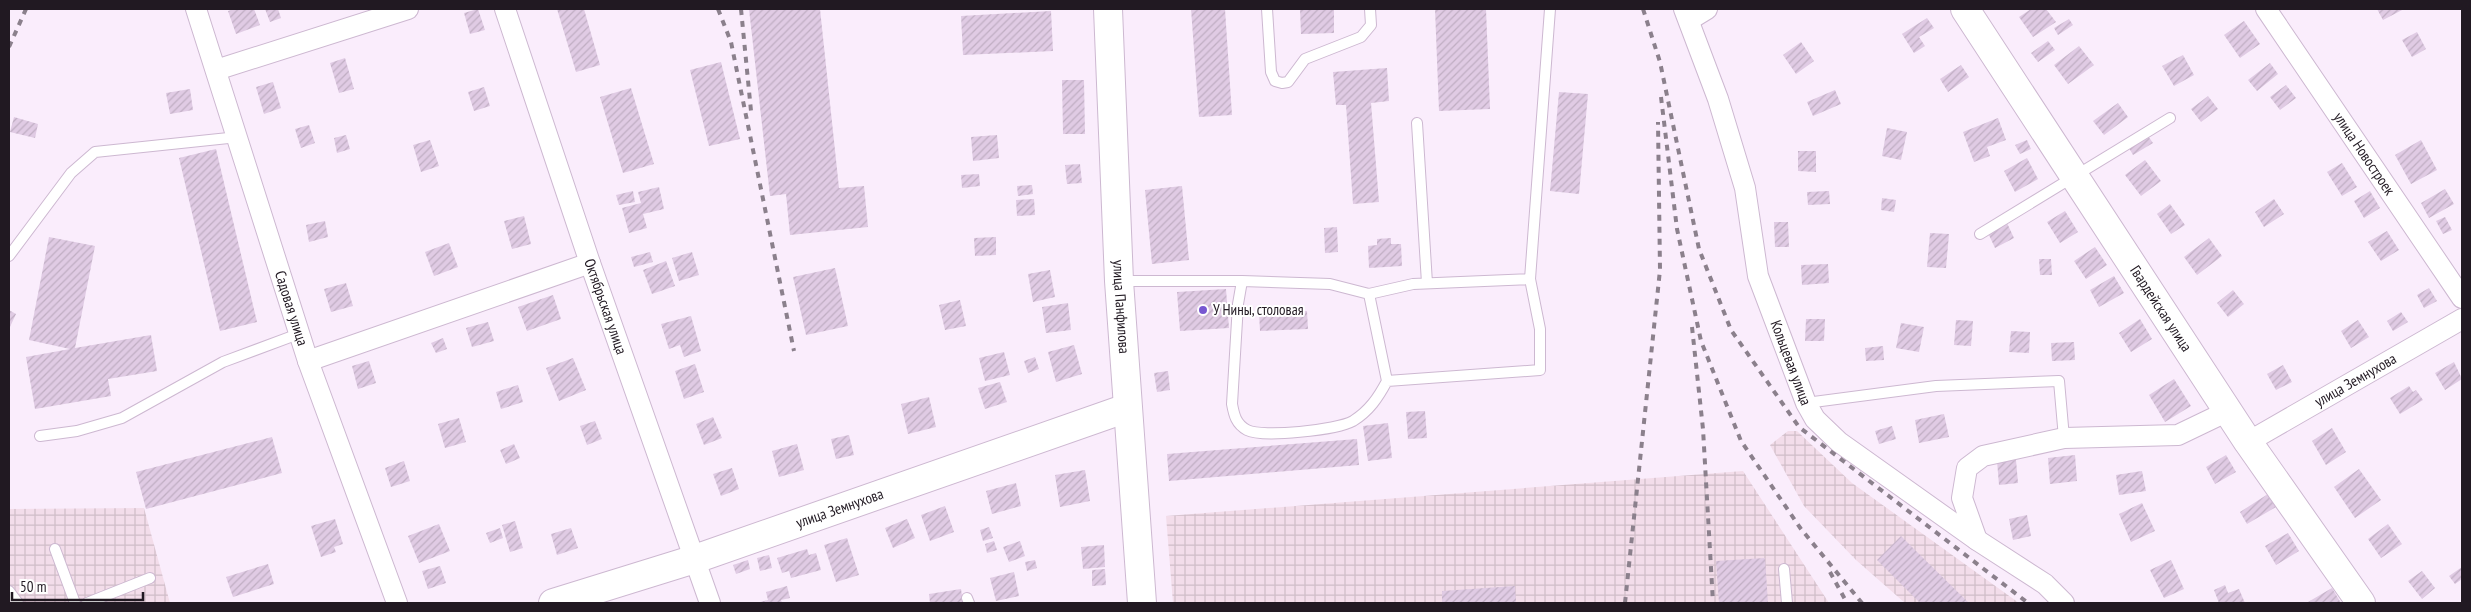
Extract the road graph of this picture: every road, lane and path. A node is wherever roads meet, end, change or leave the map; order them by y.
1 (196, 9) edge
2 (408, 9) edge
3 (505, 9) edge
4 (1108, 9) edge
5 (1267, 9) edge
6 (1370, 9) edge
7 (1550, 9) edge
8 (1706, 9) edge
9 (1965, 9) edge
10 (2266, 9) edge
11 (1687, 15) edge
12 (216, 70) junction
13 (2170, 118) dead end
14 (1417, 122) dead end
15 (238, 137) junction
16 (2074, 177) junction
17 (1980, 234) dead end
18 (9, 256) edge
19 (590, 263) junction
20 (1530, 279) junction
21 (1119, 281) junction
22 (1242, 281) junction
23 (1427, 283) junction
24 (1369, 294) junction
25 (2462, 298) edge
26 (2462, 319) edge
27 (301, 332) junction
28 (308, 361) junction
29 (1388, 381) junction
30 (1806, 403) junction
31 (1127, 408) junction
32 (2228, 411) junction
33 (40, 436) dead end
34 (2064, 438) junction
35 (2248, 442) junction
36 (1977, 540) junction
37 (55, 549) dead end
38 (695, 558) junction
39 (1784, 569) dead end
40 (150, 578) dead end
41 (9, 591) edge
42 (18, 603) edge
43 (75, 603) edge
44 (87, 603) edge
45 (397, 603) edge
46 (553, 603) edge
47 (710, 603) edge
48 (1142, 603) edge
49 (1787, 603) edge
50 (2064, 603) edge
51 (2361, 603) edge

1 - 12 street, Садовая улица
2 - 12 street
3 - 19 street, Октябрьская улица
4 - 21 main road, улица Панфилова
5 - 6 lane
7 - 20 lane
8 - 11 street
9 - 16 main road, Гвардейская улица
10 - 25 street, улица Новостроек
11 - 30 street, Кольцевая улица
12 - 15 street, Садовая улица
13 - 16 lane
14 - 23 lane
15 - 18 lane
15 - 27 street, Садовая улица
16 - 17 lane
16 - 32 main road, Гвардейская улица
19 - 28 street
19 - 38 street, Октябрьская улица
20 - 23 lane
20 - 29 lane
21 - 22 lane
21 - 31 main road, улица Панфилова
22 - 24 lane
22 - 29 lane
23 - 24 lane
24 - 29 lane
26 - 35 street, улица Земнухова
27 - 28 street, Садовая улица
27 - 33 lane
28 - 45 street, Садовая улица
30 - 34 lane
30 - 36 street, Кольцевая улица
31 - 38 main road, улица Земнухова
31 - 48 main road, улица Панфилова
32 - 34 street
32 - 35 main road, Гвардейская улица
34 - 36 street
35 - 51 main road, Гвардейская улица
36 - 50 street, Кольцевая улица
37 - 43 lane
38 - 46 main road, улица Земнухова
38 - 47 street, Октябрьская улица
39 - 49 lane
40 - 44 lane
41 - 42 lane

